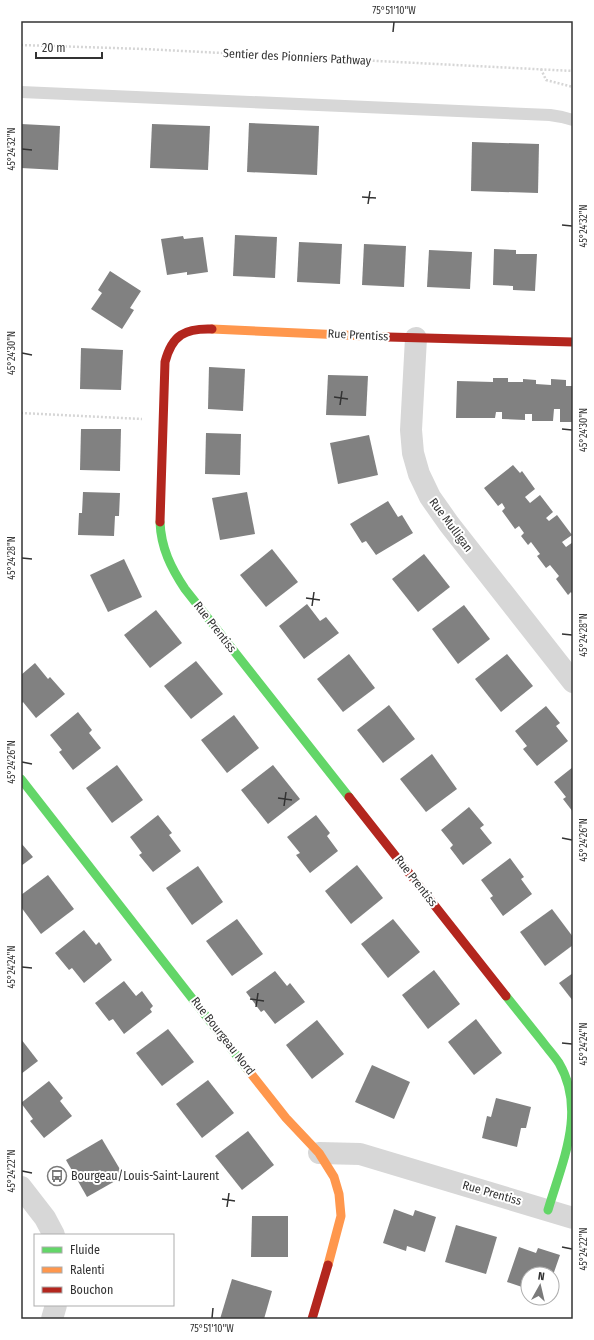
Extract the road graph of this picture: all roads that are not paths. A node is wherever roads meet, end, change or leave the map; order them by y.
1 (21, 92) edge
2 (573, 120) edge
3 (416, 338) junction
4 (573, 342) edge
5 (573, 682) edge
6 (21, 779) edge
7 (319, 1153) junction
8 (21, 1187) edge
9 (548, 1210) junction
10 (573, 1218) edge
11 (53, 1234) edge
12 (56, 1306) edge
13 (52, 1319) edge
14 (312, 1319) edge

1 - 2 lane
3 - 4 street, Rue Prentiss
3 - 5 street, Rue Mulligan
3 - 9 street, Rue Prentiss
6 - 7 street, Rue Bourgeau Nord
7 - 9 street, Rue Prentiss
7 - 14 street, Rue Bourgeau Nord
8 - 11 street
9 - 10 street, Rue Prentiss
12 - 13 street

